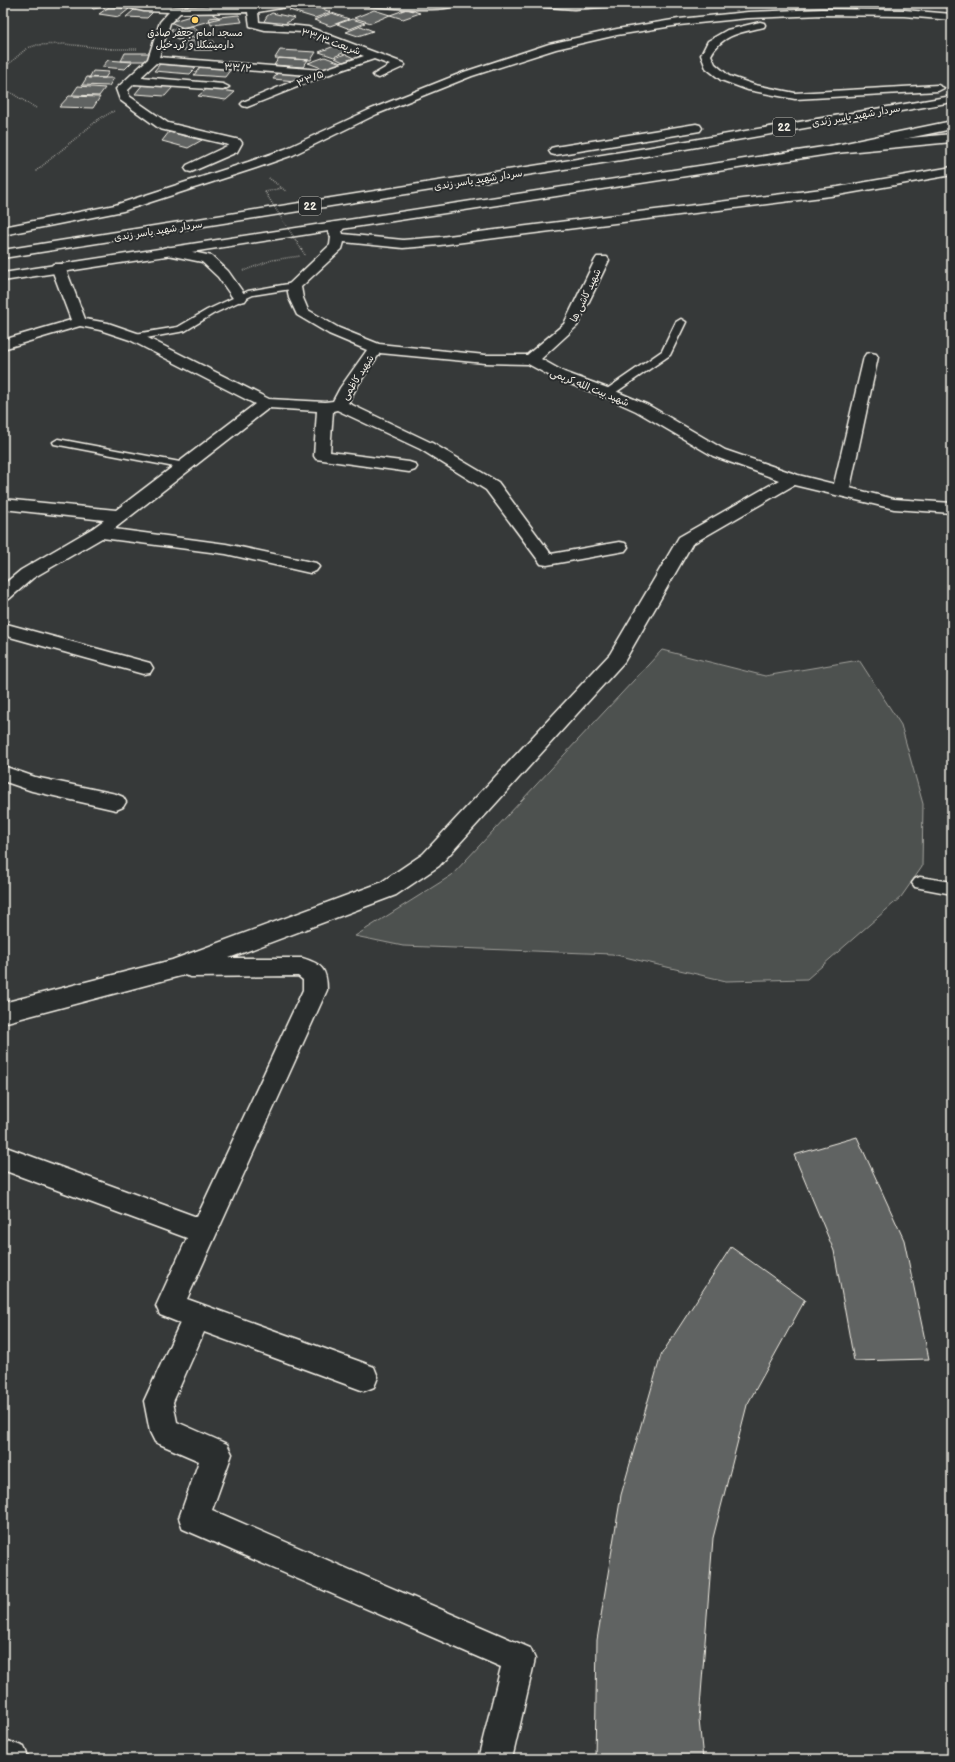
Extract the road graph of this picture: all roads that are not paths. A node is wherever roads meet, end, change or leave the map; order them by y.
1 (120, 3) edge
2 (293, 3) edge
3 (370, 3) edge
4 (454, 3) edge
5 (534, 3) edge
6 (615, 3) edge
7 (431, 5) edge
8 (253, 9) junction
9 (177, 10) junction
10 (952, 17) edge
11 (952, 26) edge
12 (155, 55) junction
13 (374, 56) junction
14 (323, 73) junction
15 (379, 75) dead end
16 (131, 80) junction
17 (952, 86) edge
18 (223, 87) dead end
19 (938, 88) junction
20 (952, 99) edge
21 (247, 104) dead end
22 (829, 106) dead end
23 (821, 120) junction
24 (952, 121) edge
25 (712, 125) dead end
26 (952, 125) edge
27 (864, 131) dead end
28 (807, 137) dead end
29 (952, 138) edge
30 (836, 149) junction
31 (640, 153) junction
32 (540, 154) dead end
33 (747, 162) junction
34 (191, 168) dead end
35 (952, 171) edge
36 (196, 211) dead end
37 (3, 232) edge
38 (338, 232) junction
39 (168, 251) junction
40 (20, 252) junction
41 (3, 254) edge
42 (602, 260) dead end
43 (58, 267) junction
44 (3, 277) edge
45 (294, 286) junction
46 (240, 298) junction
47 (79, 322) junction
48 (681, 322) dead end
49 (135, 337) junction
50 (3, 345) edge
51 (376, 348) junction
52 (870, 357) dead end
53 (531, 360) junction
54 (608, 393) junction
55 (266, 403) junction
56 (332, 406) junction
57 (58, 442) dead end
58 (185, 466) junction
59 (410, 467) dead end
60 (792, 479) junction
61 (841, 491) junction
62 (3, 504) edge
63 (952, 508) edge
64 (120, 516) junction
65 (98, 532) junction
66 (619, 547) dead end
67 (310, 567) dead end
68 (3, 595) edge
69 (3, 629) edge
70 (143, 668) dead end
71 (3, 773) edge
72 (116, 802) dead end
73 (920, 883) dead end
74 (952, 888) edge
75 (175, 969) junction
76 (3, 1013) edge
77 (3, 1158) edge
78 (204, 1232) junction
79 (197, 1317) junction
80 (364, 1377) dead end
81 (3, 1756) edge
82 (12, 1759) edge
83 (495, 1759) edge

1 - 9 main road
2 - 8 main road
3 - 7 main road
4 - 7 main road
5 - 6 main road
8 - 9 main road
8 - 13 main road, شریعت ۳۳/۳
9 - 12 main road
10 - 37 main road
11 - 19 main road
12 - 14 main road, ۳۳/۲
12 - 16 main road
13 - 14 main road, ۳۳/۵
13 - 15 main road, شریعت ۳۳/۳
14 - 21 main road, ۳۳/۵
16 - 18 main road
16 - 34 main road
17 - 19 main road
19 - 22 main road
20 - 23 main road, سردار شهید یاسر زندی / 22
23 - 28 main road
23 - 31 main road, سردار شهید یاسر زندی / 22
24 - 27 main road
25 - 32 main road
26 - 30 main road, سردار شهید یاسر زندی / 22
29 - 30 main road
30 - 33 main road, سردار شهید یاسر زندی / 22
31 - 33 main road
31 - 40 main road, سردار شهید یاسر زندی / 22
33 - 38 main road, سردار شهید یاسر زندی / 22
35 - 38 main road
36 - 40 main road
38 - 39 main road, سردار شهید یاسر زندی / 22
38 - 45 main road
39 - 43 main road, سردار شهید یاسر زندی / 22
39 - 46 main road
40 - 41 main road, سردار شهید یاسر زندی / 22
42 - 53 main road, شهید کاشی ها
43 - 44 main road, سردار شهید یاسر زندی / 22
43 - 47 main road
45 - 46 lane
45 - 51 main road, شهید بیت الله کریمی
46 - 49 lane
47 - 49 main road
47 - 50 main road
48 - 54 lane
49 - 55 main road
51 - 53 main road, شهید بیت الله کریمی
51 - 56 main road, شهید کاظمی
52 - 61 main road
53 - 54 main road, شهید بیت الله کریمی
54 - 60 main road, شهید بیت الله کریمی
55 - 56 main road, شهید کاظمی
55 - 58 main road
56 - 59 main road
56 - 66 main road
57 - 58 lane
58 - 64 main road
60 - 61 main road, شهید بیت الله کریمی
60 - 75 main road
61 - 63 main road, شهید بیت الله کریمی
62 - 64 main road
64 - 65 main road
65 - 67 main road
65 - 68 main road
69 - 70 main road
71 - 72 main road
73 - 74 lane
75 - 76 main road
75 - 78 main road
77 - 78 main road
78 - 79 main road
79 - 80 main road
79 - 83 main road
81 - 82 main road

